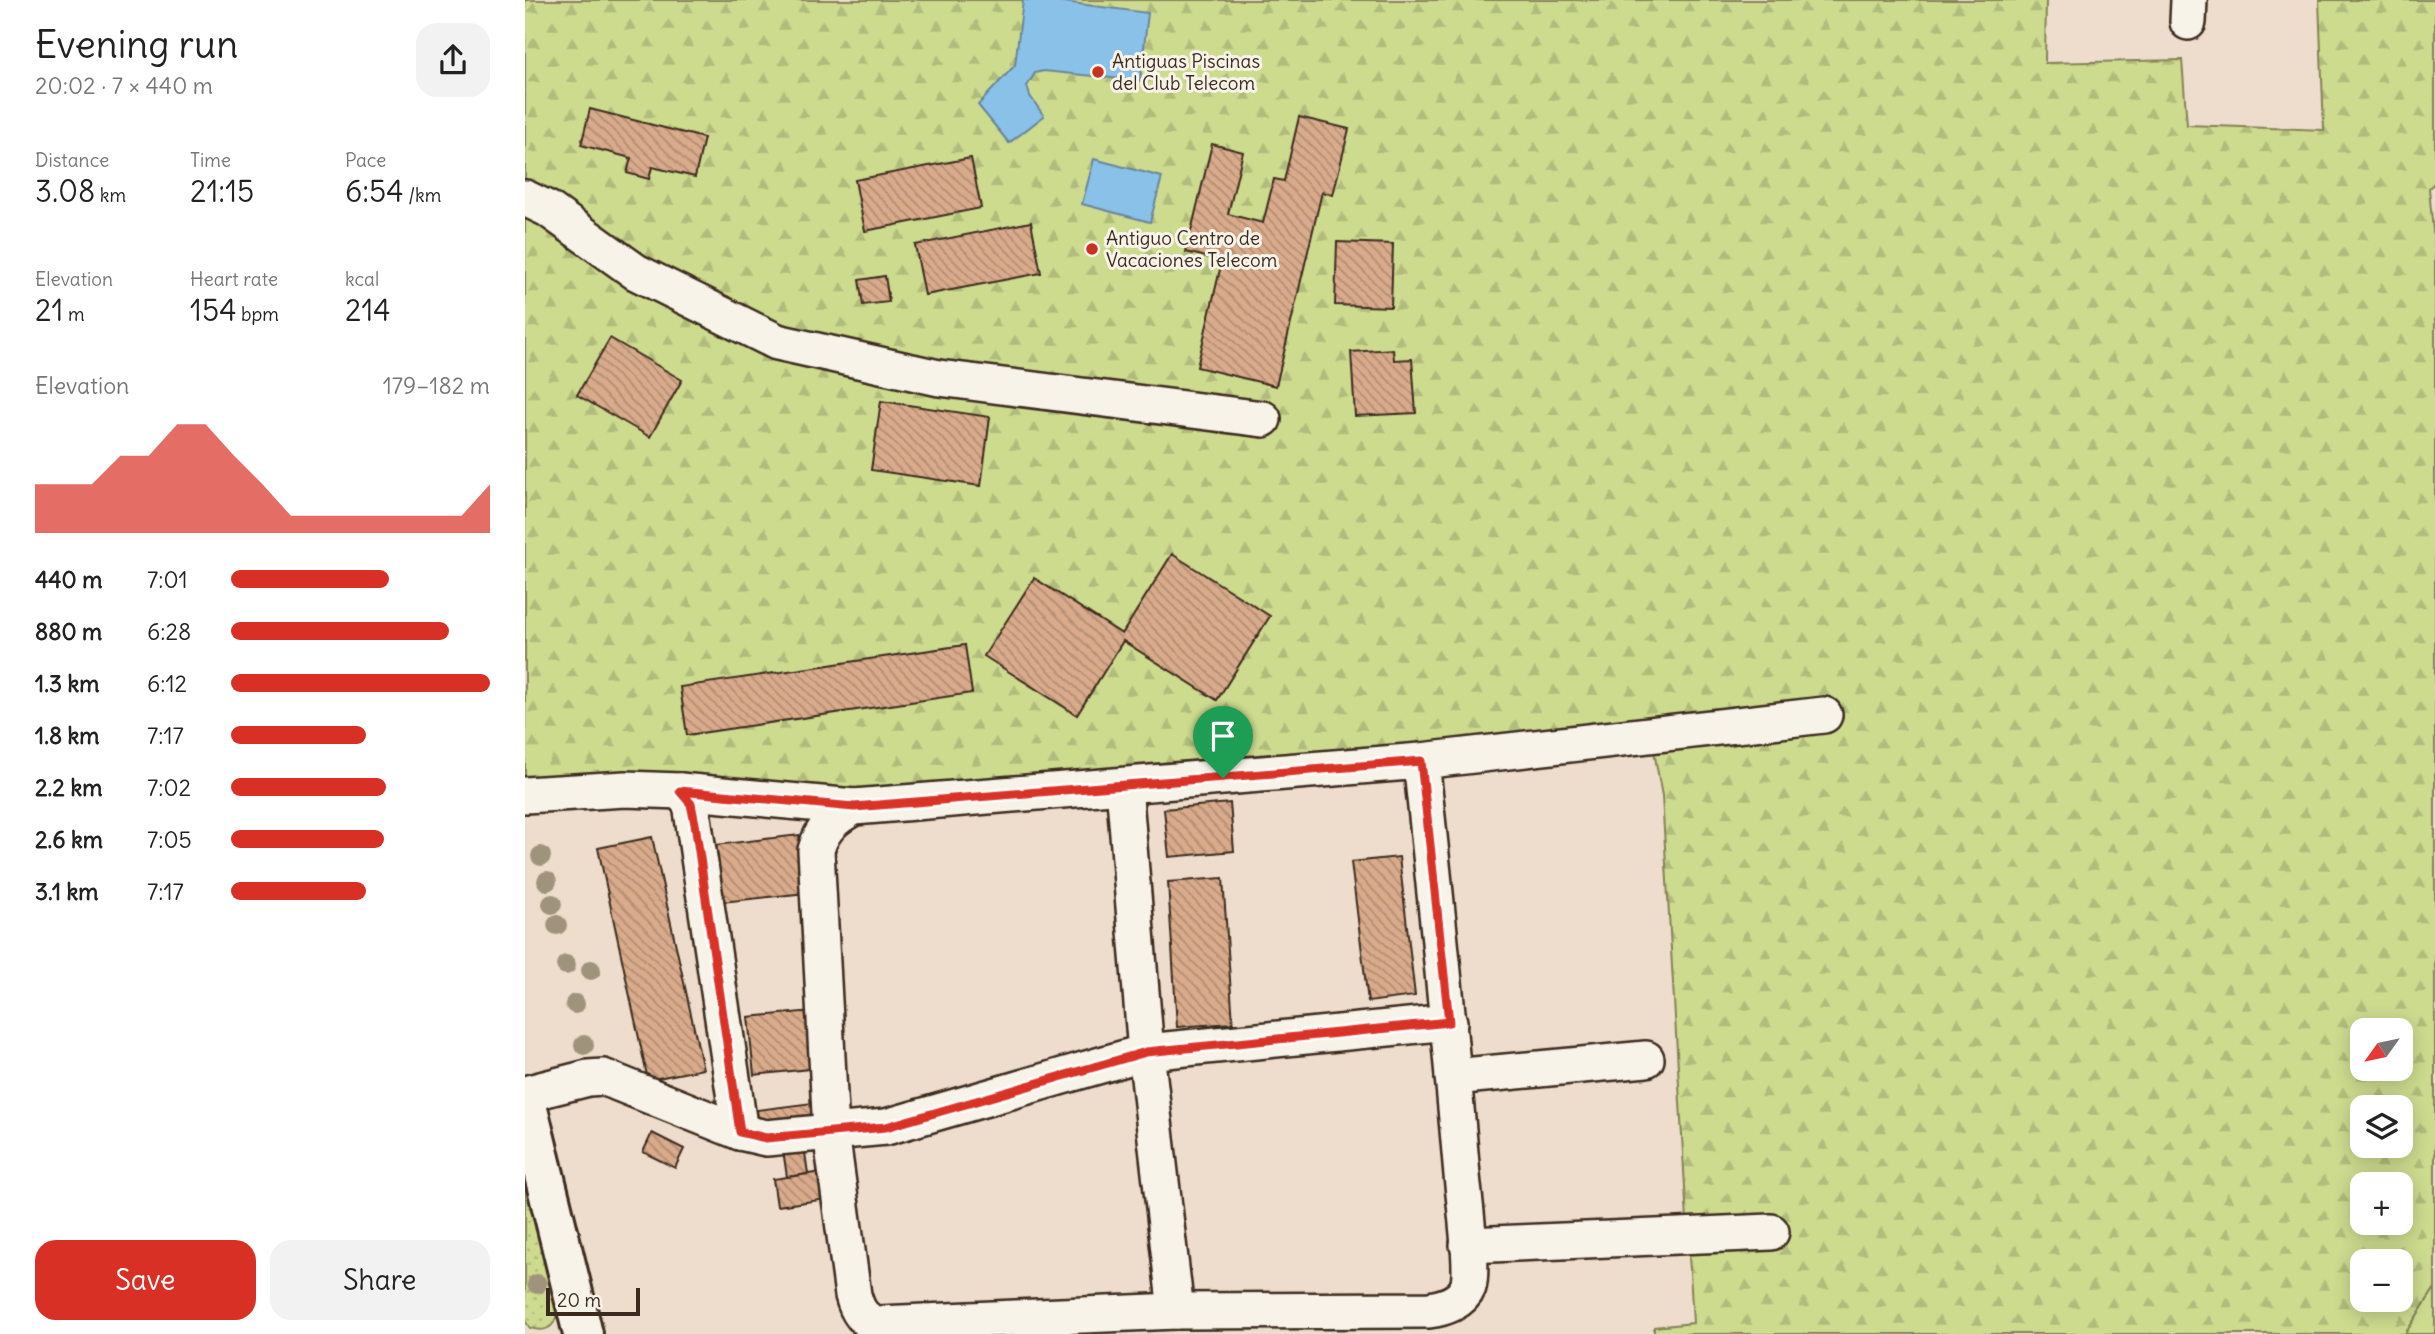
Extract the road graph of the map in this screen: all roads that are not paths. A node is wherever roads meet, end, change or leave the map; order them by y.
1 (525, 198) edge
2 (1263, 419) dead end
3 (1824, 715) dead end
4 (1421, 761) junction
5 (1124, 786) junction
6 (680, 791) junction
7 (525, 795) edge
8 (854, 807) junction
9 (1449, 1022) junction
10 (1146, 1052) junction
11 (1646, 1059) dead end
12 (1453, 1077) junction
13 (525, 1096) edge
14 (740, 1132) junction
15 (831, 1132) junction
16 (1770, 1232) dead end
17 (1468, 1245) junction
18 (1176, 1311) junction
19 (583, 1334) edge

1 - 2 street
3 - 4 street
4 - 5 street
4 - 9 street
5 - 8 street
5 - 10 street
6 - 7 street
6 - 8 street
6 - 14 street
8 - 15 street
9 - 10 street
9 - 12 street
10 - 15 street
10 - 18 street
11 - 12 street
12 - 17 street
13 - 14 street
13 - 19 main road
14 - 15 street
15 - 18 street
16 - 17 street
17 - 18 street

